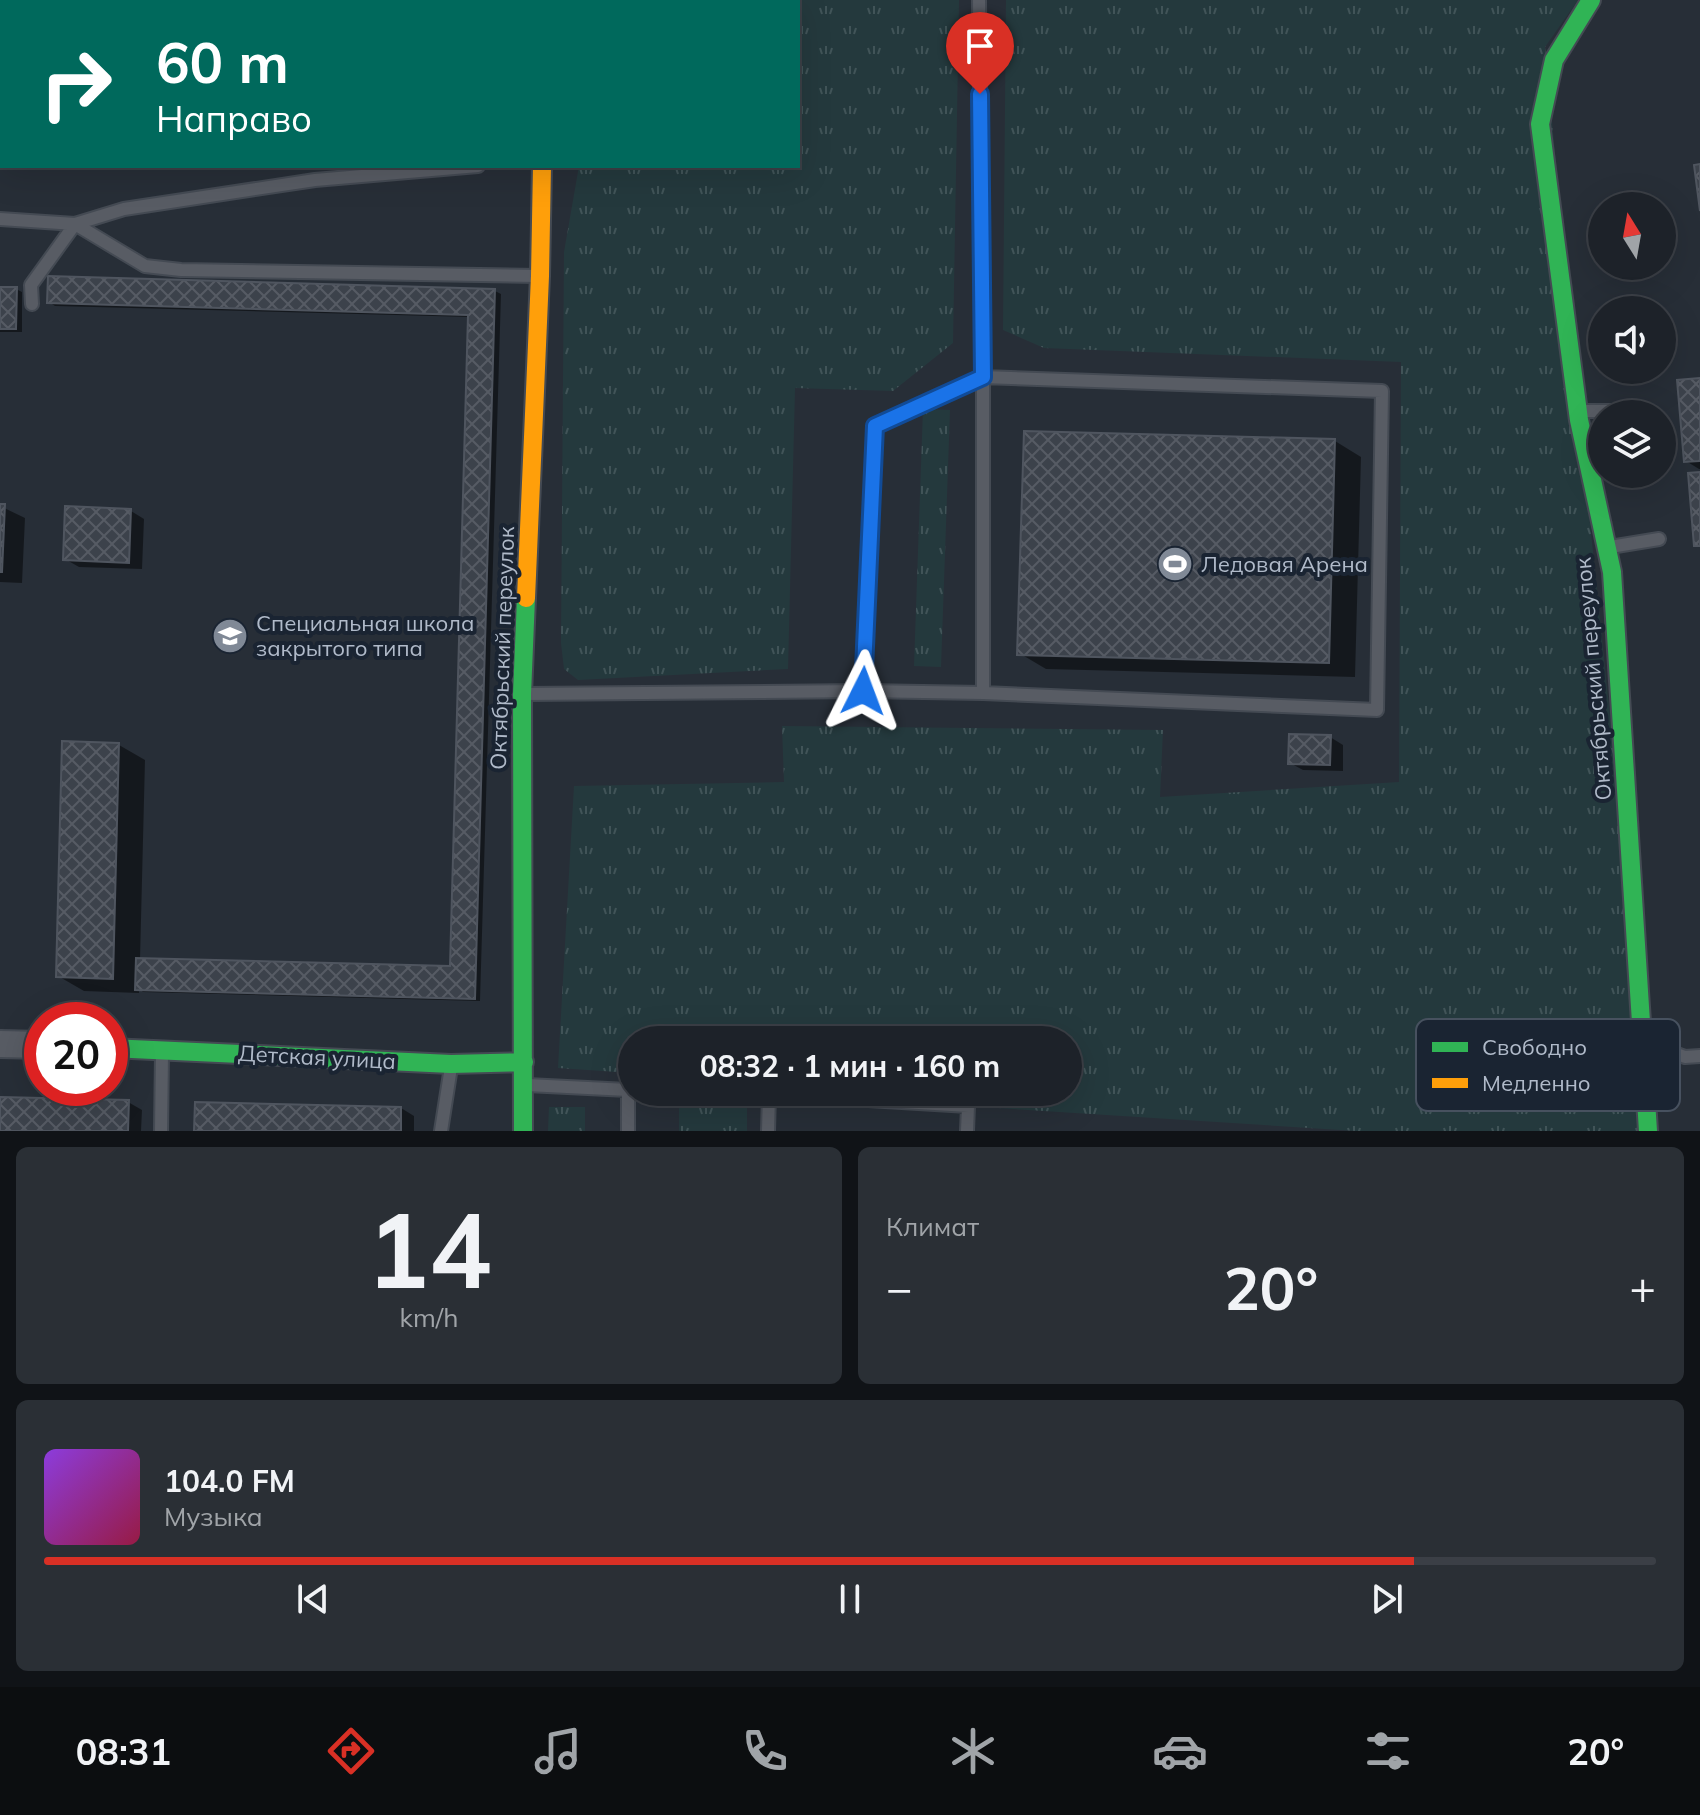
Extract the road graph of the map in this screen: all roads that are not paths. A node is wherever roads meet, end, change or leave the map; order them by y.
1 (979, 0) edge
2 (1591, 0) edge
3 (455, 168) edge
4 (542, 168) edge
5 (0, 219) edge
6 (75, 224) junction
7 (540, 276) junction
8 (32, 304) dead end
9 (983, 377) junction
10 (1578, 411) junction
11 (1588, 411) edge
12 (1659, 539) dead end
13 (1607, 548) junction
14 (863, 691) junction
15 (983, 693) junction
16 (522, 694) junction
17 (1641, 1019) edge
18 (0, 1044) edge
19 (24, 1045) edge
20 (128, 1048) edge
21 (162, 1049) junction
22 (1680, 1055) edge
23 (1700, 1056) edge
24 (524, 1062) junction
25 (451, 1064) junction
26 (524, 1085) junction
27 (618, 1089) edge
28 (629, 1106) edge
29 (769, 1106) edge
30 (968, 1106) edge
31 (1647, 1111) edge
32 (161, 1131) edge
33 (441, 1131) edge
34 (523, 1131) edge
35 (628, 1131) edge
36 (768, 1131) edge
37 (967, 1131) edge
38 (1648, 1131) edge

1 - 9 lane
2 - 10 street, Октябрьский переулок
3 - 6 lane
4 - 7 street, Октябрьский переулок
5 - 6 lane
6 - 7 lane
6 - 8 lane
7 - 16 street, Октябрьский переулок
9 - 14 lane
9 - 15 lane
9 - 15 lane
10 - 11 lane
10 - 13 street, Октябрьский переулок
12 - 13 lane
13 - 17 street, Октябрьский переулок
14 - 15 lane
14 - 16 lane
16 - 24 street, Октябрьский переулок
18 - 19 street
20 - 21 street, Детская улица
21 - 25 street, Детская улица
21 - 32 lane
22 - 23 lane
24 - 25 street, Детская улица
24 - 26 street, Октябрьский переулок
25 - 33 lane
26 - 27 lane
26 - 34 street, Октябрьский переулок
28 - 35 lane
29 - 36 lane
30 - 37 lane
31 - 38 street, Октябрьский переулок

